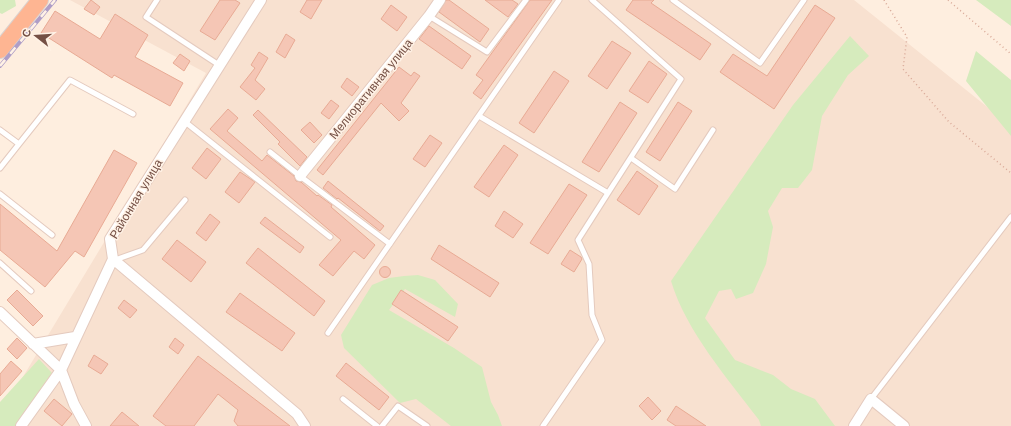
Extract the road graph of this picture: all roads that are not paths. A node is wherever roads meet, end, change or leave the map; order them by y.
1 (40, 0) edge
2 (157, 0) edge
3 (261, 0) edge
4 (440, 0) edge
5 (526, 0) edge
6 (559, 0) edge
7 (592, 0) edge
8 (673, 0) edge
9 (804, 0) edge
10 (429, 16) junction
11 (4, 42) edge
12 (219, 65) junction
13 (134, 114) dead end
14 (479, 116) junction
15 (184, 121) junction
16 (0, 130) edge
17 (713, 130) dead end
18 (19, 144) junction
19 (270, 152) dead end
20 (631, 158) junction
21 (0, 168) edge
22 (300, 176) junction
23 (608, 193) junction
24 (0, 194) edge
25 (185, 200) dead end
26 (1011, 217) edge
27 (52, 235) dead end
28 (330, 237) dead end
29 (390, 244) junction
30 (114, 260) junction
31 (0, 263) edge
32 (31, 291) dead end
33 (0, 312) edge
34 (328, 333) dead end
35 (75, 337) junction
36 (33, 344) junction
37 (61, 370) junction
38 (343, 399) dead end
39 (871, 399) junction
40 (21, 426) edge
41 (86, 426) edge
42 (305, 426) edge
43 (377, 426) edge
44 (382, 426) edge
45 (427, 426) edge
46 (544, 426) edge
47 (854, 426) edge
48 (904, 426) edge

1 - 11 highway
2 - 12 lane
3 - 12 street, Районная улица
4 - 10 street, Мелиоративная улица
5 - 10 lane
6 - 14 lane
7 - 20 lane
8 - 9 lane
10 - 22 street, Мелиоративная улица
12 - 15 street, Районная улица
13 - 18 lane
14 - 23 lane
14 - 29 lane
15 - 28 lane
15 - 30 street, Районная улица
16 - 18 lane
17 - 20 lane
18 - 21 lane
19 - 22 lane
20 - 23 lane
22 - 29 lane
23 - 46 lane
24 - 27 lane
25 - 30 lane
26 - 39 lane
29 - 34 lane
30 - 35 street
30 - 42 street
31 - 32 lane
33 - 36 street
35 - 36 street
35 - 37 street
36 - 37 street
37 - 40 street
37 - 41 street
38 - 43 lane
39 - 47 street
39 - 48 street
44 - 45 lane

